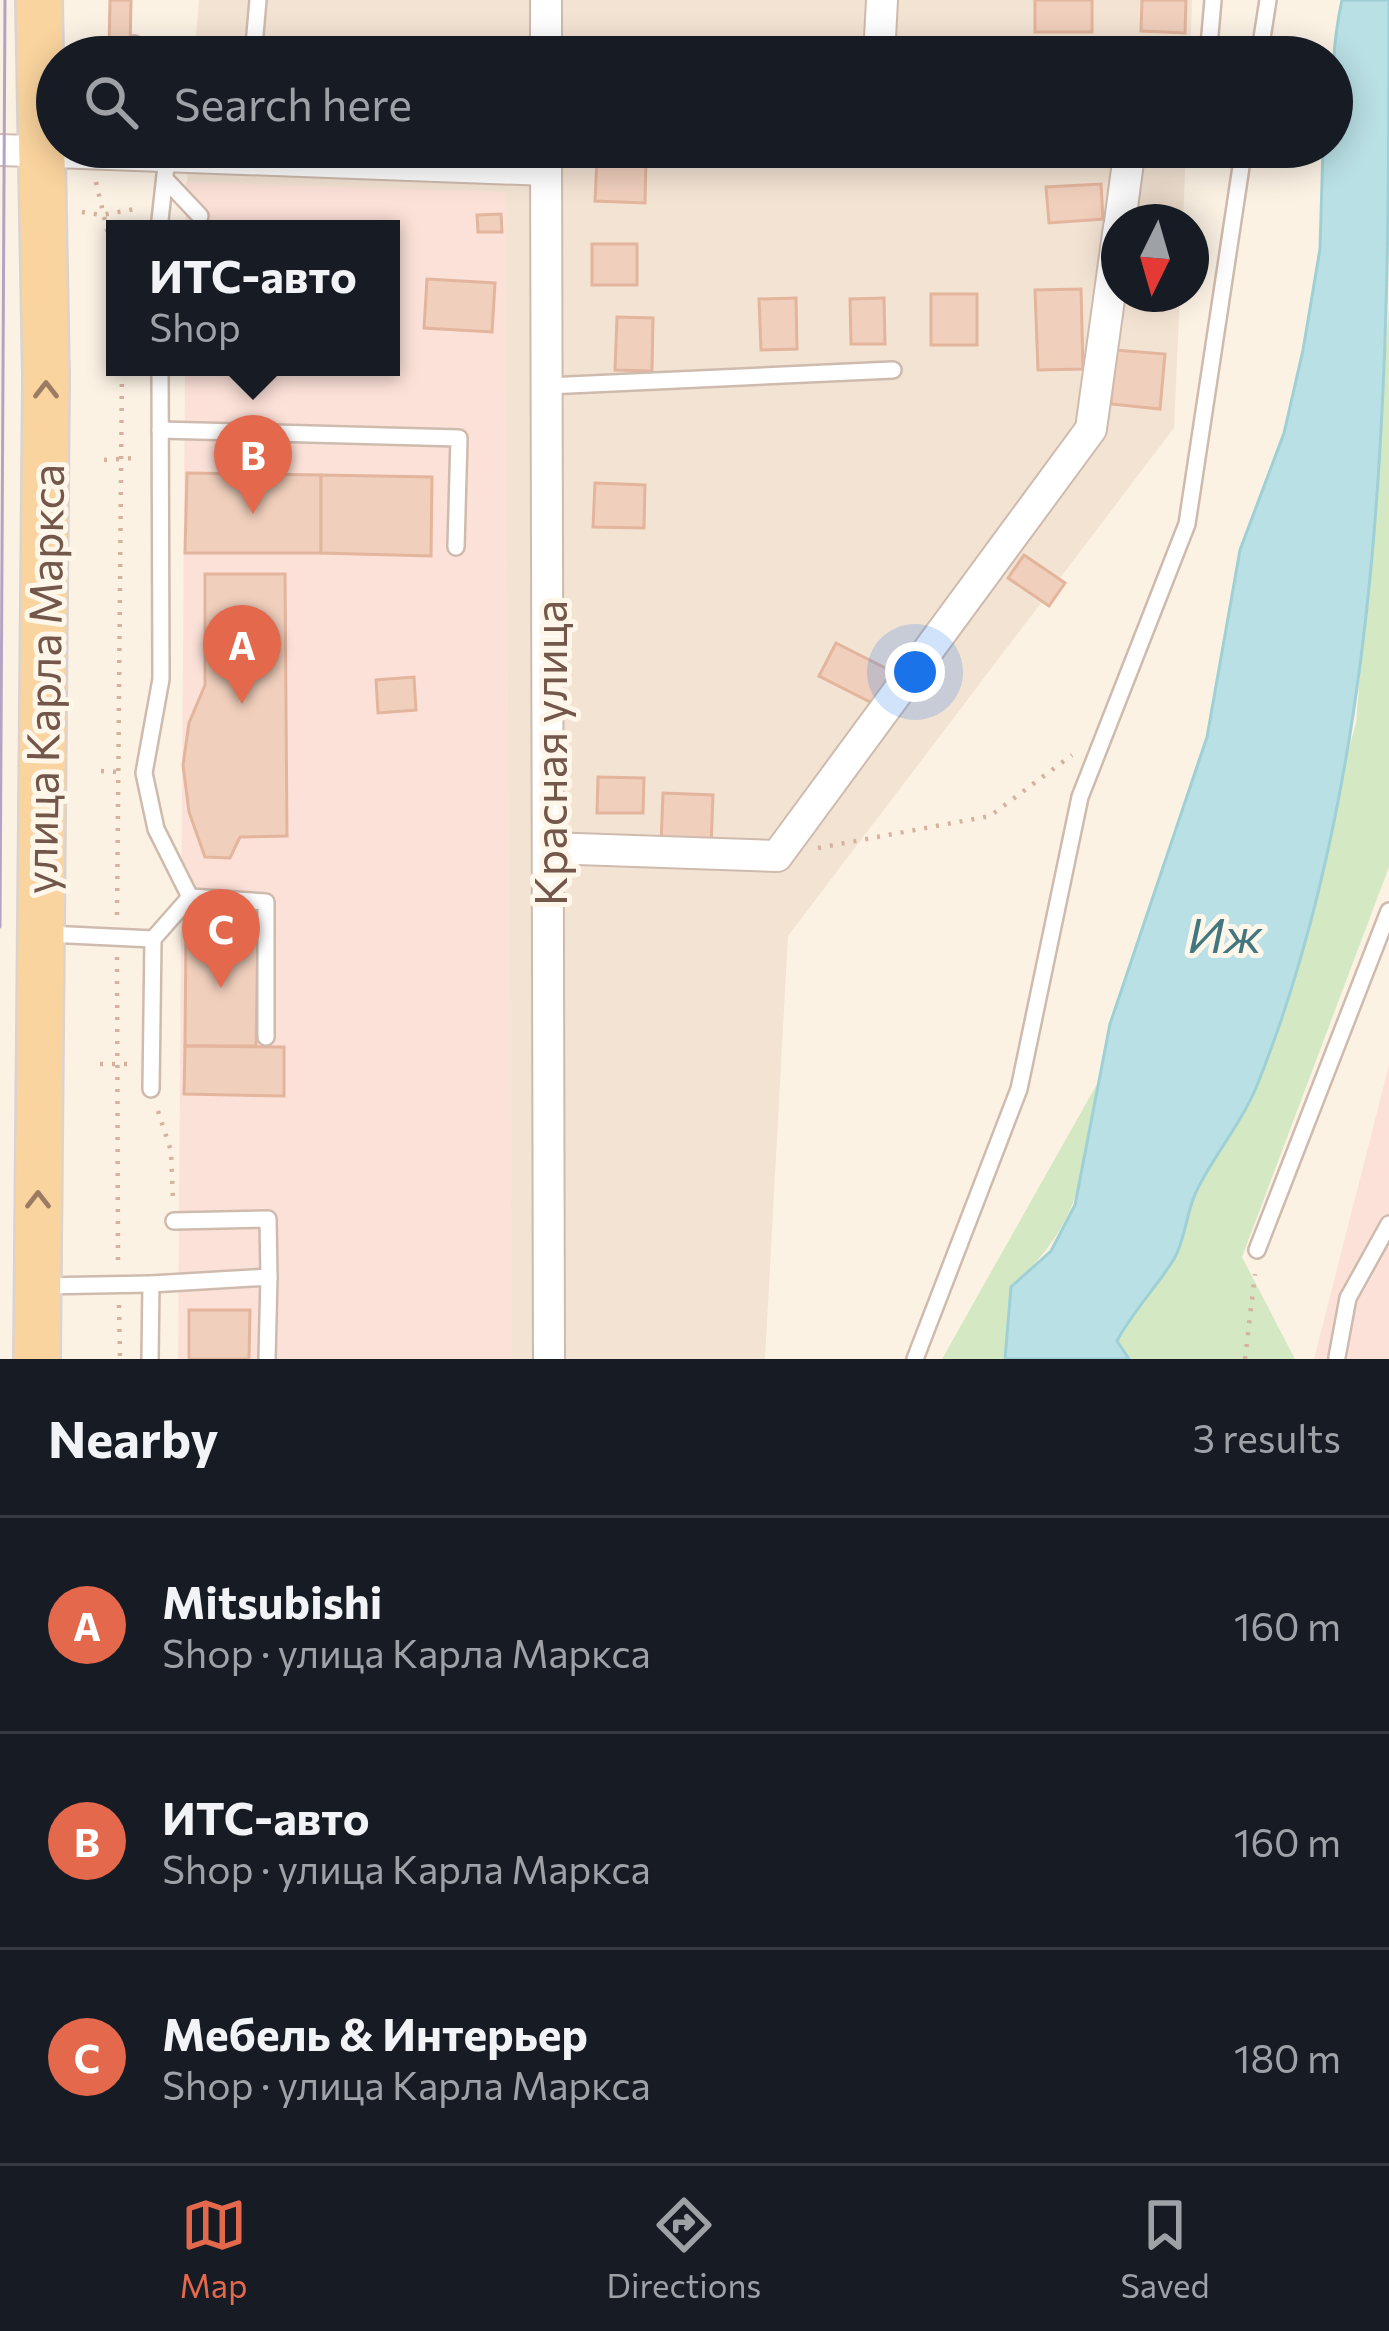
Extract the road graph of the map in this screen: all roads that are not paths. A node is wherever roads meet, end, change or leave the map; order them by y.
1 (39, 0) edge
2 (257, 0) edge
3 (547, 0) edge
4 (882, 0) edge
5 (1213, 0) edge
6 (1268, 0) edge
7 (254, 36) edge
8 (546, 36) edge
9 (880, 36) edge
10 (1210, 36) edge
11 (1262, 36) edge
12 (21, 151) edge
13 (201, 168) edge
14 (546, 168) edge
15 (1127, 168) edge
16 (1241, 168) edge
17 (167, 169) junction
18 (1122, 204) edge
19 (200, 216) dead end
20 (160, 220) edge
21 (1107, 312) edge
22 (893, 370) dead end
23 (160, 376) edge
24 (547, 386) junction
25 (160, 430) junction
26 (456, 547) dead end
27 (548, 848) junction
28 (190, 897) junction
29 (1389, 911) edge
30 (39, 934) junction
31 (153, 939) junction
32 (266, 1037) dead end
33 (152, 1089) road end
34 (174, 1221) road end
35 (1389, 1225) edge
36 (1257, 1250) road end
37 (269, 1277) junction
38 (151, 1284) junction
39 (38, 1286) junction
40 (1337, 1357) edge
41 (37, 1359) edge
42 (150, 1359) edge
43 (267, 1359) edge
44 (549, 1359) edge
45 (915, 1359) edge

1 - 12 main road, улица Карла Маркса
2 - 7 lane
3 - 8 street
4 - 9 street
5 - 10 lane
6 - 11 lane
30 -> 12 main road, улица Карла Маркса
13 - 17 street
14 - 24 street, Красная улица
15 - 18 street
16 - 45 lane
17 - 19 lane
17 - 20 lane
21 - 27 street
22 - 24 lane
23 - 25 lane
24 - 27 street, Красная улица
25 - 26 lane
25 - 28 lane
27 - 44 street, Красная улица
28 - 31 lane
28 - 32 lane
29 - 36 lane
30 - 31 lane
39 -> 30 main road, улица Карла Маркса
31 - 33 lane
34 - 37 lane
35 - 40 lane
37 - 38 lane
37 - 43 lane
38 - 39 lane
38 - 42 lane
39 - 41 main road, улица Карла Маркса

